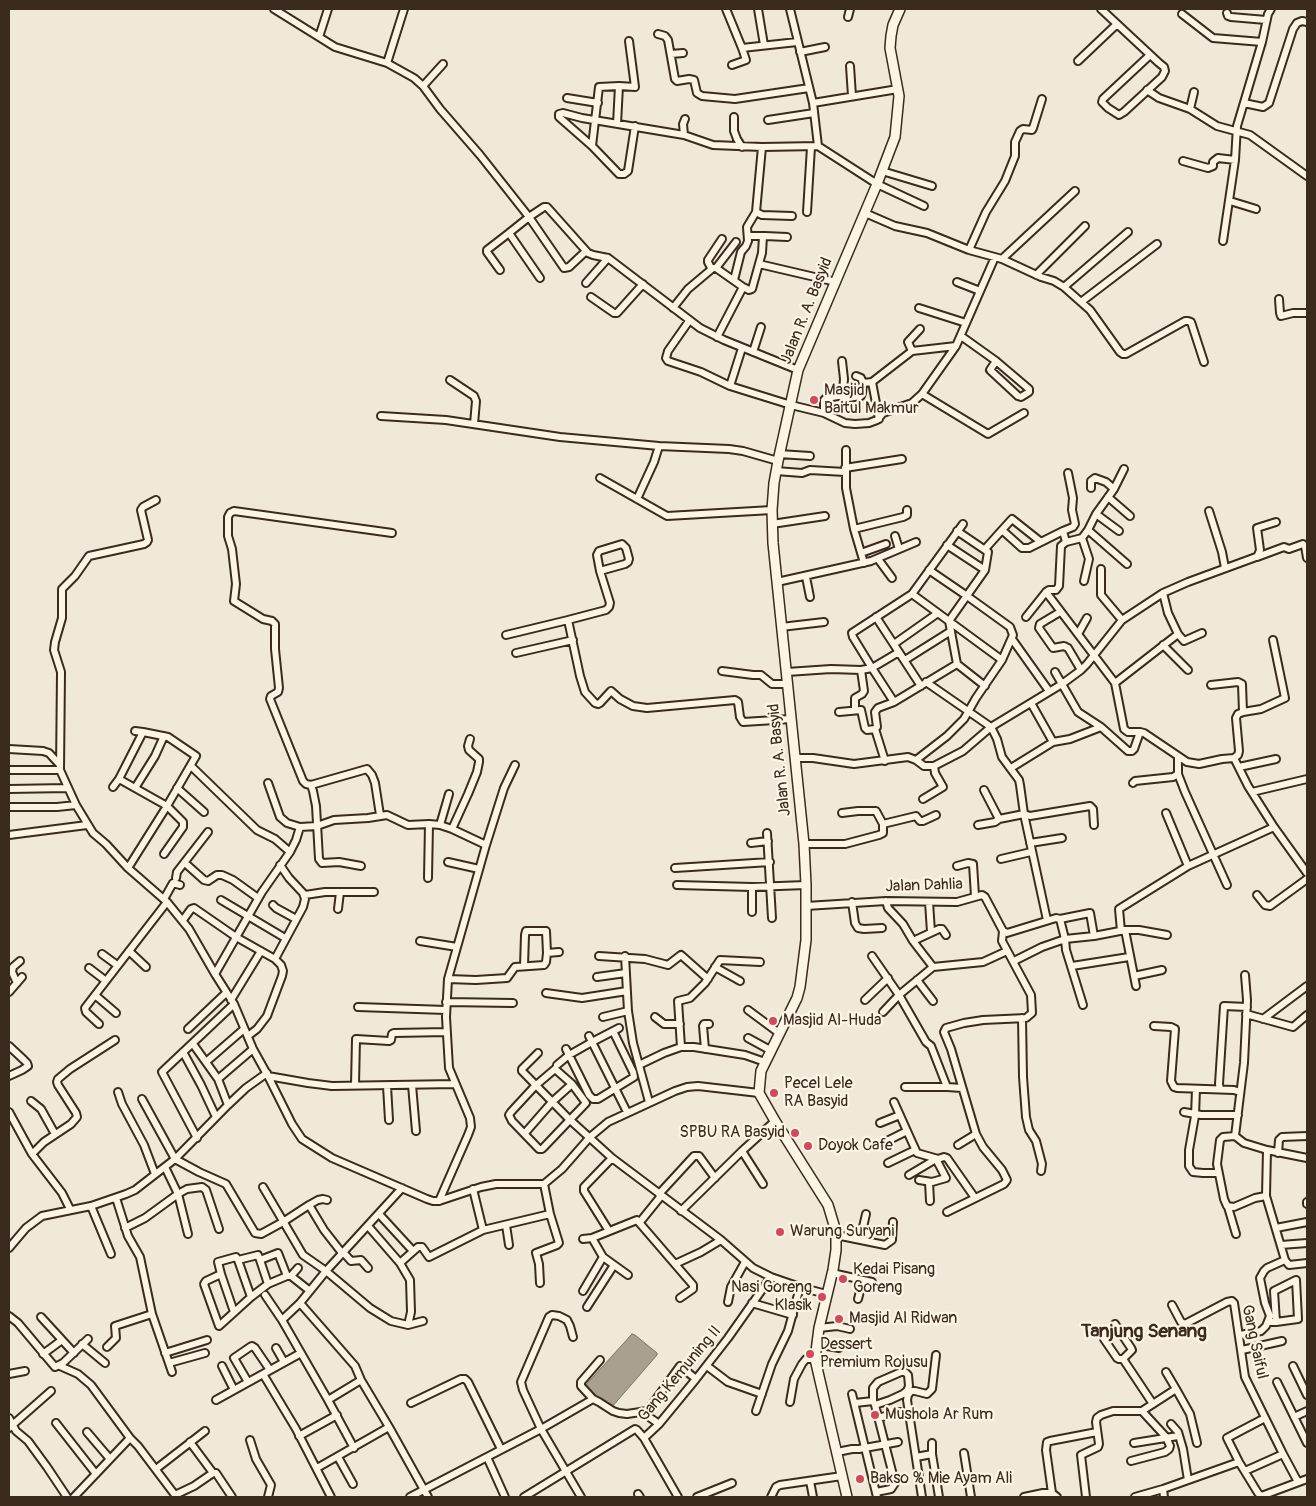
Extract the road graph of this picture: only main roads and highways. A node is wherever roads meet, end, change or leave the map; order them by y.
1 (900, 9) edge
2 (847, 1497) edge

1 - 2 main road, Jalan R. A. Basyid

